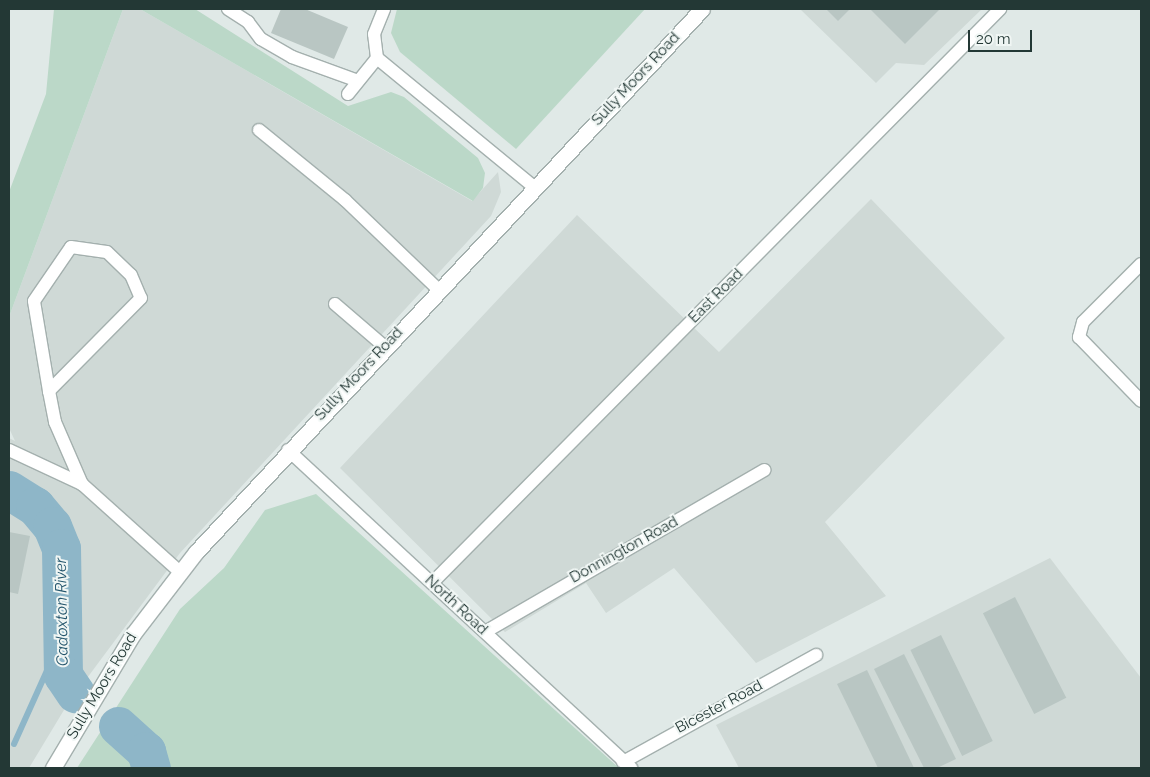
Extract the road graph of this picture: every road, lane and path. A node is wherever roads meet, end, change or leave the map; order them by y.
1 (228, 9) edge
2 (384, 9) edge
3 (702, 9) edge
4 (1000, 9) edge
5 (377, 58) junction
6 (358, 81) junction
7 (348, 94) dead end
8 (259, 130) dead end
9 (534, 187) junction
10 (1141, 264) edge
11 (439, 290) junction
12 (335, 304) dead end
13 (385, 347) junction
14 (49, 391) junction
15 (1141, 401) edge
16 (9, 450) edge
17 (288, 450) junction
18 (764, 470) dead end
19 (82, 484) junction
20 (180, 572) junction
21 (432, 582) junction
22 (485, 632) junction
23 (816, 655) dead end
24 (627, 765) edge
25 (53, 768) edge

1 - 6 lane
2 - 5 lane
3 - 9 main road, Sully Moors Road
4 - 21 lane, East Road
5 - 6 lane
5 - 9 lane
6 - 7 lane
8 - 11 lane
9 - 11 main road, Sully Moors Road
10 - 15 lane
11 - 13 main road, Sully Moors Road
12 - 13 lane
13 - 17 main road, Sully Moors Road
14 - 14 lane
14 - 19 lane
16 - 19 lane
17 - 20 main road, Sully Moors Road
17 - 21 lane, North Road
18 - 22 lane, Donnington Road
19 - 20 lane
20 - 25 main road, Sully Moors Road
21 - 22 lane, North Road
22 - 24 lane, North Road
23 - 24 lane, Bicester Road

